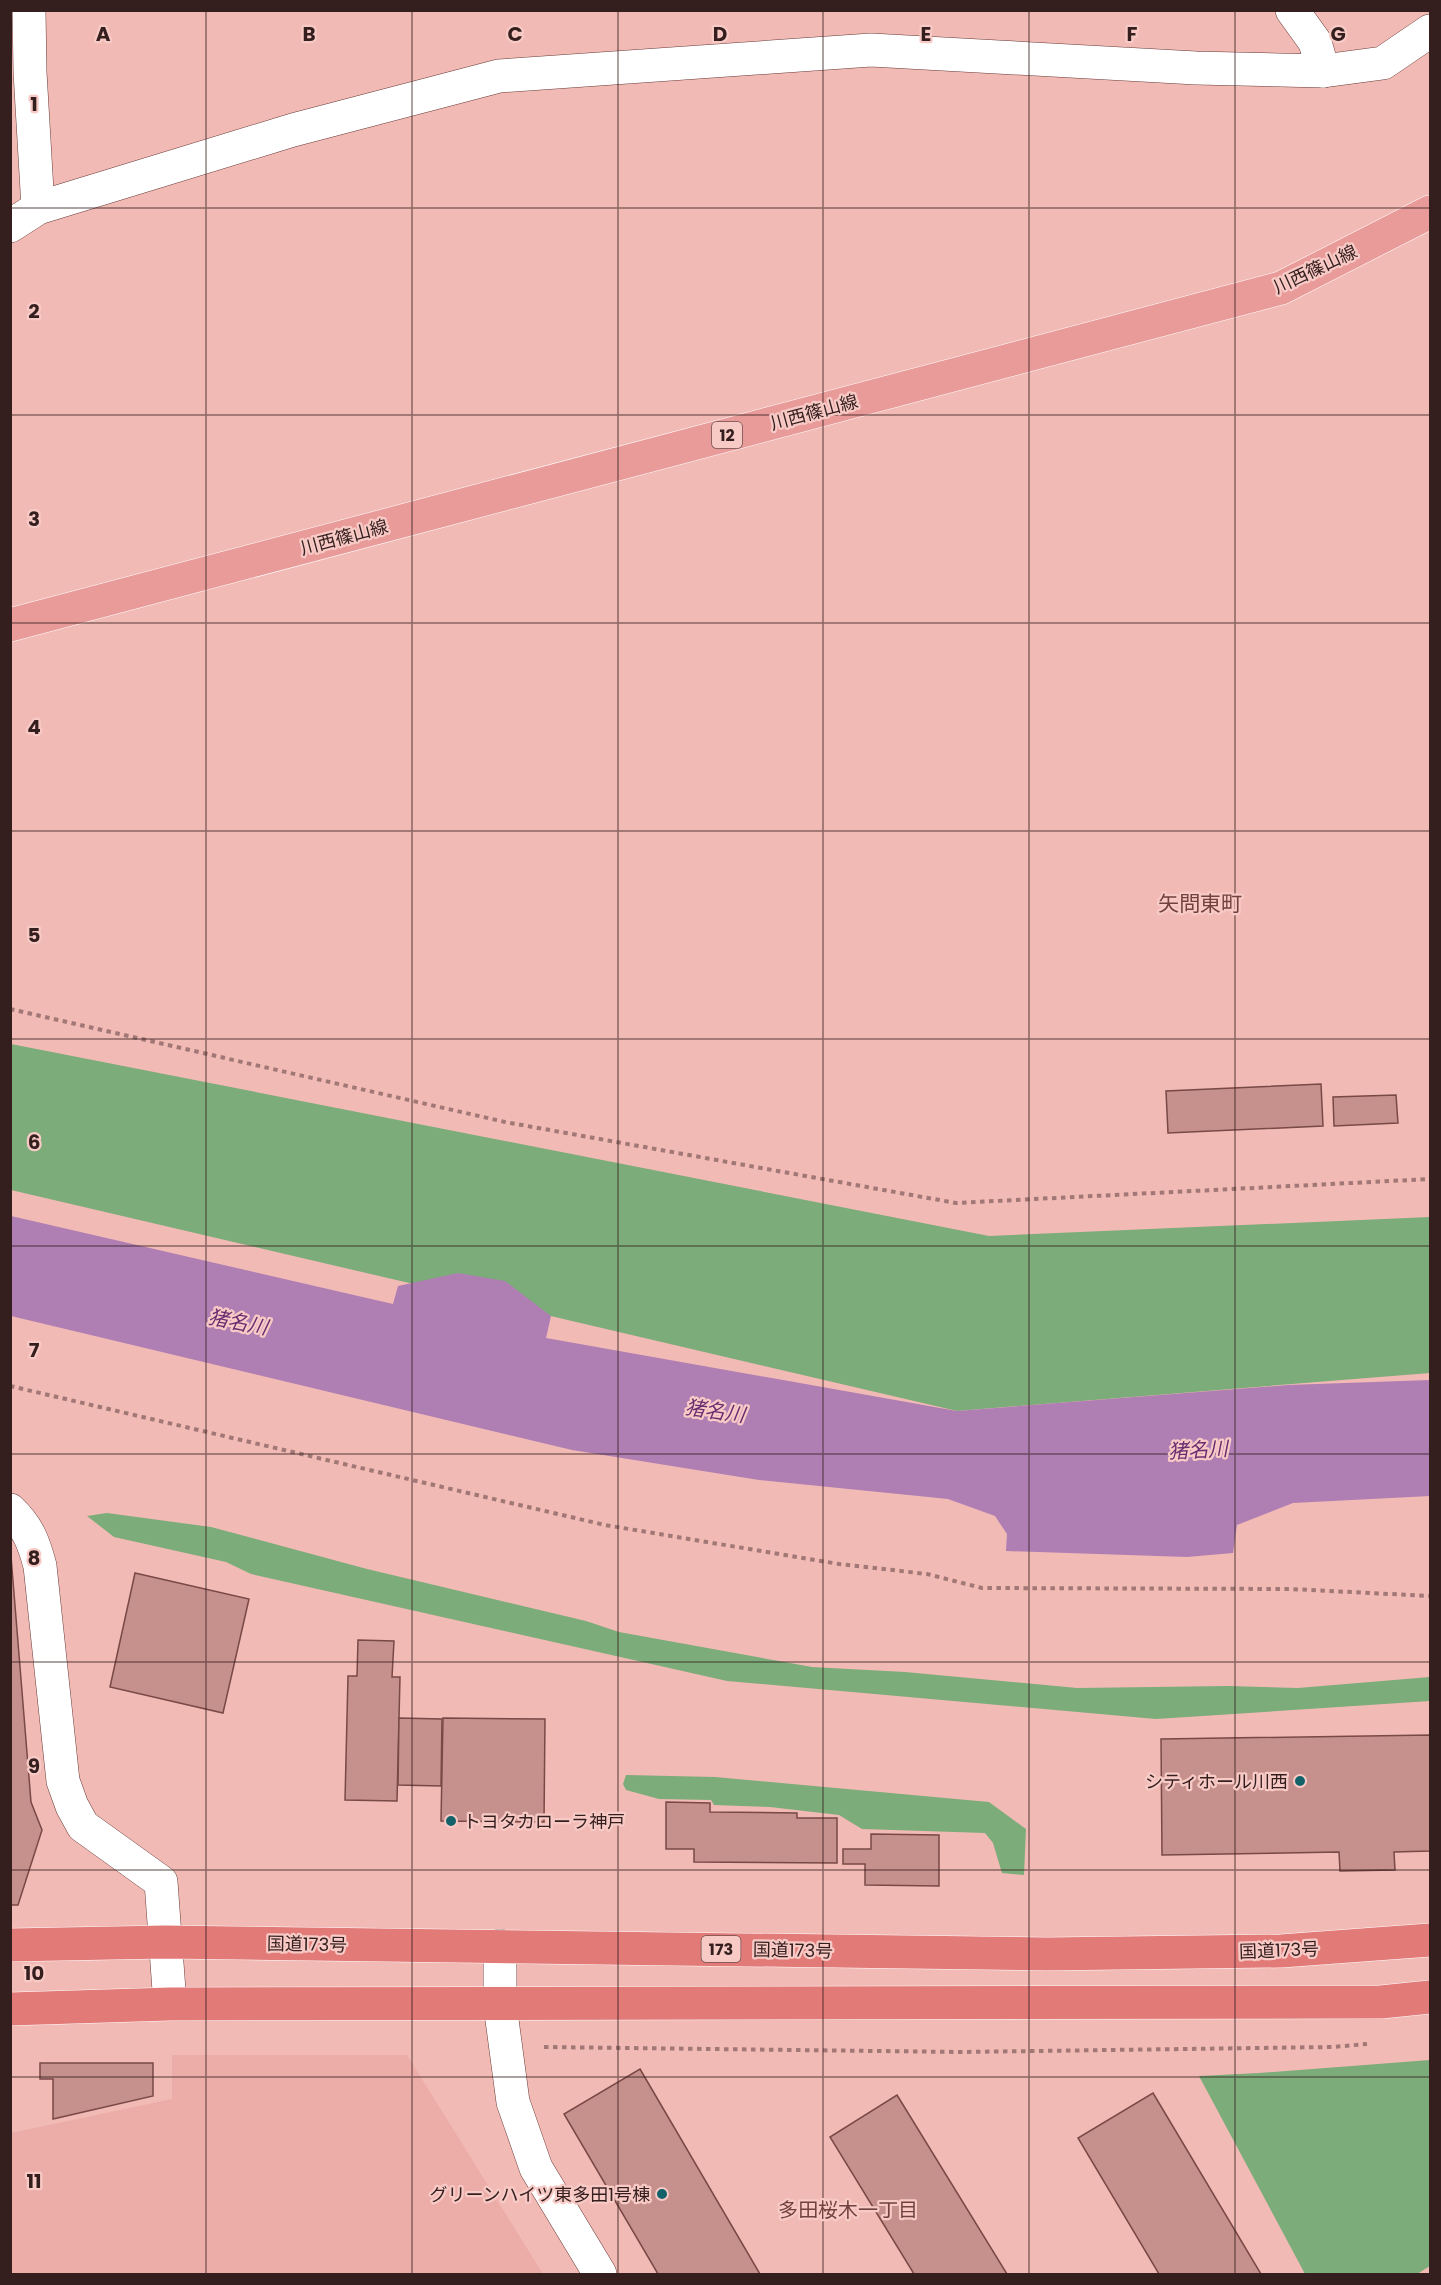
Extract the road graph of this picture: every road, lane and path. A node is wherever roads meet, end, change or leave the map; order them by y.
1 (29, 10) edge
2 (1292, 10) edge
3 (1431, 31) edge
4 (1323, 71) junction
5 (20, 74) edge
6 (38, 208) junction
7 (1431, 212) edge
8 (10, 226) edge
9 (10, 625) edge
10 (10, 1009) edge
11 (1431, 1179) edge
12 (10, 1386) edge
13 (10, 1510) edge
14 (1431, 1596) edge
15 (1431, 1940) edge
16 (165, 1942) junction
17 (10, 1945) edge
18 (500, 1946) junction
19 (1431, 1997) edge
20 (170, 2004) junction
21 (500, 2005) junction
22 (10, 2009) edge
23 (1376, 2043) dead end
24 (539, 2047) dead end
25 (600, 2274) edge

1 - 5 street
2 - 4 street
3 - 4 street
4 - 6 street
5 - 6 street
6 - 8 street
7 - 9 main road, 川西篠山線 / 12
10 - 11 path
12 - 14 path
13 - 16 street
15 - 18 highway, 国道173号 / 173
16 - 17 highway, 国道173号 / 173
16 - 18 highway, 国道173号 / 173
16 - 20 street
18 - 21 street
19 - 21 highway
20 - 21 highway
20 - 22 highway
21 - 25 street
23 - 24 path

